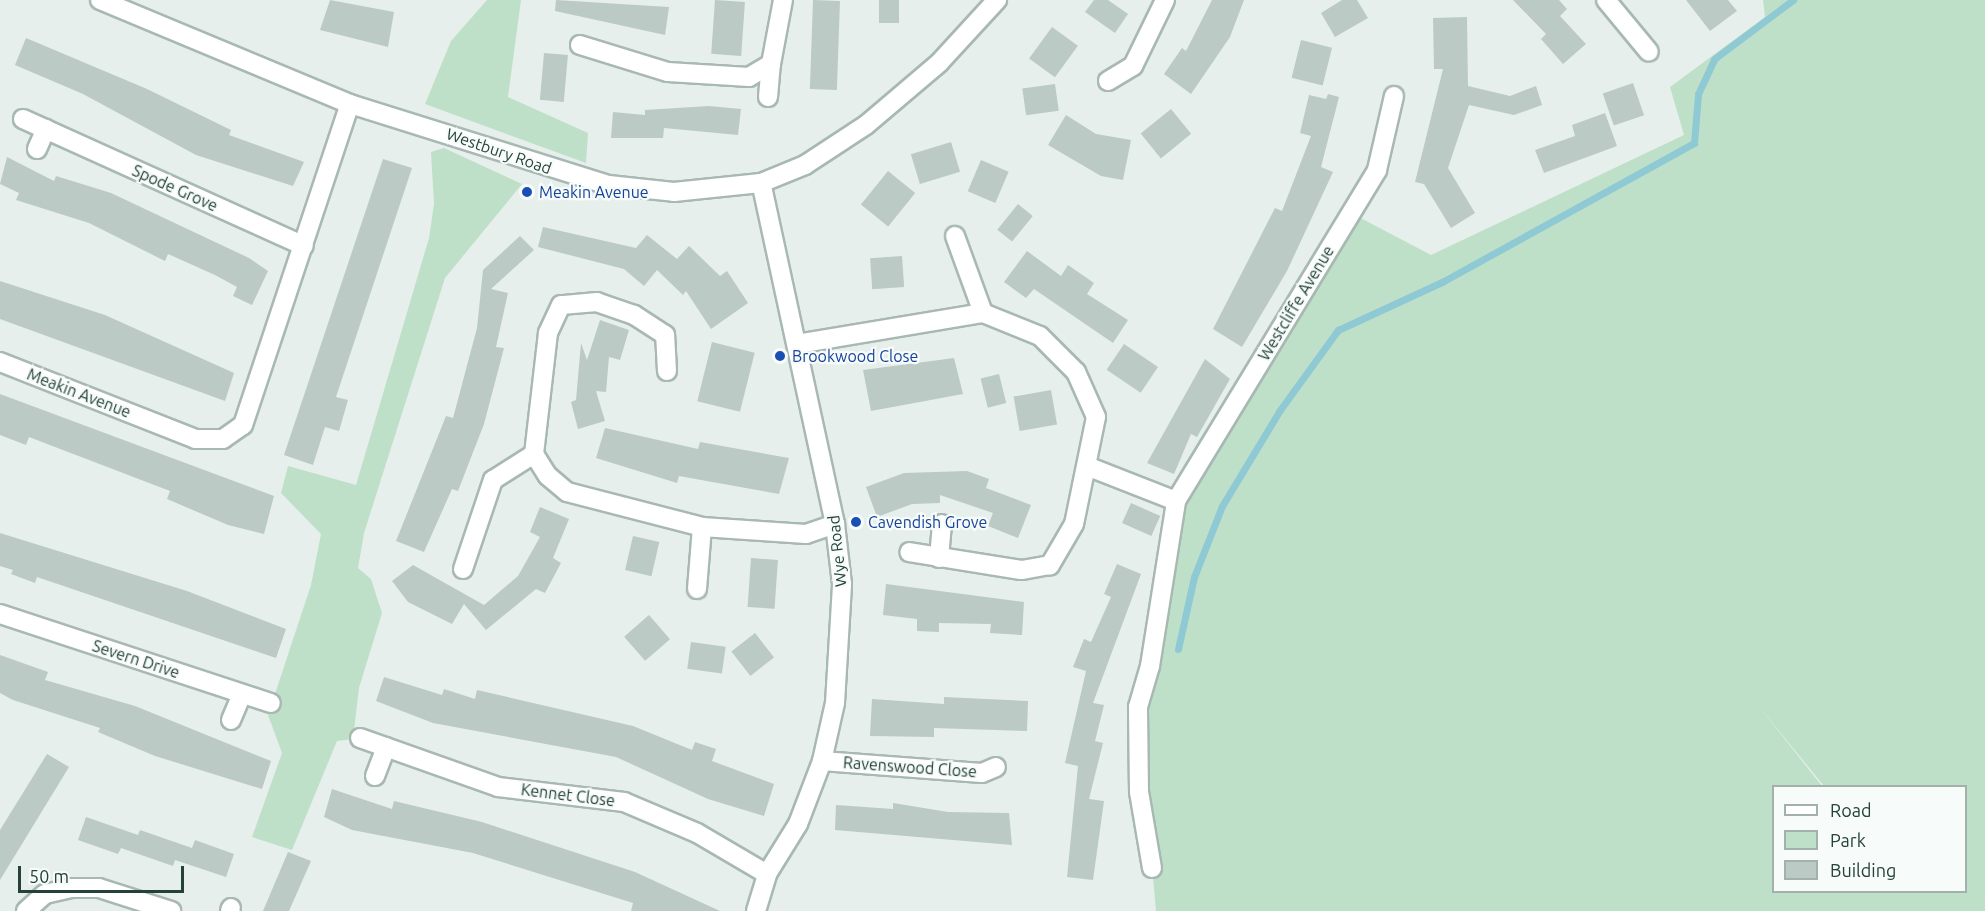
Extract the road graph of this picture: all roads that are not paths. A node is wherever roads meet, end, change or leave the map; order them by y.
1 (783, 0) edge
2 (1166, 0) edge
3 (1606, 0) edge
4 (112, 2) edge
5 (992, 2) edge
6 (580, 45) dead end
7 (1649, 52) dead end
8 (771, 64) junction
9 (1108, 81) dead end
10 (1394, 96) dead end
11 (768, 97) dead end
12 (350, 104) junction
13 (23, 119) dead end
14 (45, 129) junction
15 (37, 149) dead end
16 (761, 183) junction
17 (955, 236) dead end
18 (304, 246) junction
19 (983, 313) junction
20 (797, 344) junction
21 (0, 362) edge
22 (667, 371) dead end
23 (534, 454) junction
24 (1089, 467) junction
25 (1176, 501) junction
26 (835, 524) junction
27 (942, 524) dead end
28 (702, 527) junction
29 (909, 552) dead end
30 (939, 558) junction
31 (463, 568) dead end
32 (697, 589) dead end
33 (0, 614) edge
34 (242, 694) junction
35 (271, 704) dead end
36 (231, 720) dead end
37 (360, 738) dead end
38 (386, 747) junction
39 (822, 761) junction
40 (996, 767) dead end
41 (375, 776) dead end
42 (1152, 868) dead end
43 (767, 874) junction
44 (27, 911) edge
45 (171, 911) edge
46 (756, 911) edge

1 - 8 street
2 - 9 street
3 - 7 street
4 - 12 street, Westbury Road
5 - 16 street, Westbury Road
6 - 8 street
8 - 11 street
10 - 25 street, Westcliffe Avenue
12 - 16 street, Westbury Road
12 - 18 street, Meakin Avenue
13 - 14 street, Spode Grove
14 - 15 street
14 - 18 street, Spode Grove
16 - 20 street, Wye Road
17 - 19 street
18 - 21 street, Meakin Avenue
19 - 20 street
19 - 24 street
20 - 26 street, Wye Road
22 - 23 street
23 - 28 street
23 - 31 street
24 - 25 street
24 - 30 street
25 - 42 street, Westcliffe Avenue
26 - 28 street
26 - 39 street, Wye Road
27 - 30 street
28 - 32 street
29 - 30 street
33 - 34 street, Severn Drive
34 - 35 street, Severn Drive
34 - 36 street
37 - 38 street, Kennet Close
38 - 41 street
38 - 43 street, Kennet Close
39 - 40 street, Ravenswood Close
39 - 43 street, Wye Road
43 - 46 street, Wye Road
44 - 45 street

